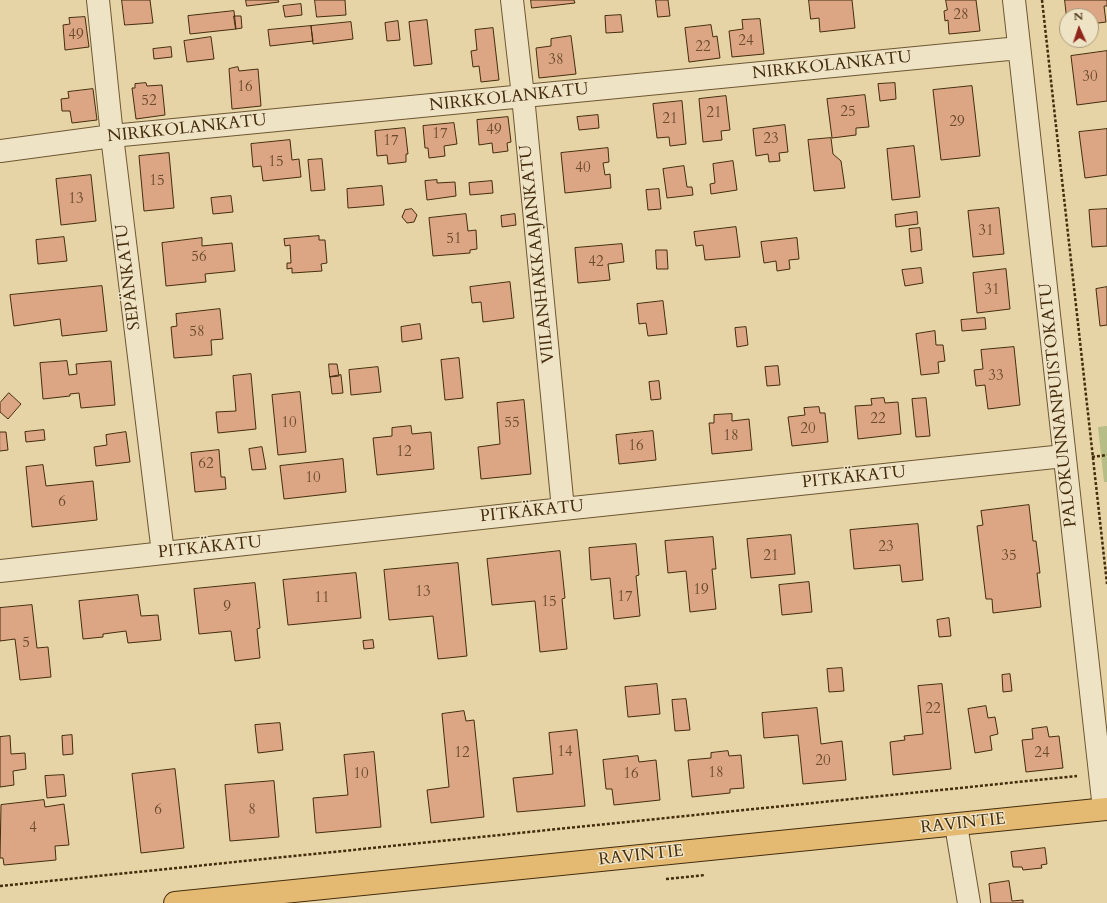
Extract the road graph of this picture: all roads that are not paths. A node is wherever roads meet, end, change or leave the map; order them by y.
1 (98, 0) edge
2 (512, 0) edge
3 (1014, 0) edge
4 (1019, 48) junction
5 (523, 96) junction
6 (112, 136) junction
7 (0, 151) edge
8 (1064, 456) junction
9 (563, 509) junction
10 (163, 553) junction
11 (0, 571) edge
12 (1106, 809) edge
13 (956, 825) junction
14 (175, 903) edge
15 (969, 903) edge

1 - 6 street, SEPÄNKATU
2 - 5 street, VIILANHAKKAAJANKATU
3 - 4 street, PALOKUNNANPUISTOKATU
4 - 5 street, NIRKKOLANKATU
4 - 8 street, PALOKUNNANPUISTOKATU
5 - 6 street, NIRKKOLANKATU
5 - 9 street, VIILANHAKKAAJANKATU
6 - 7 street, NIRKKOLANKATU
6 - 10 street, SEPÄNKATU
8 - 9 street, PITKÄKATU
8 - 12 street, PALOKUNNANPUISTOKATU
9 - 10 street, PITKÄKATU
10 - 11 street, PITKÄKATU
12 - 13 main road, RAVINTIE
13 - 14 main road, RAVINTIE
13 - 15 street

